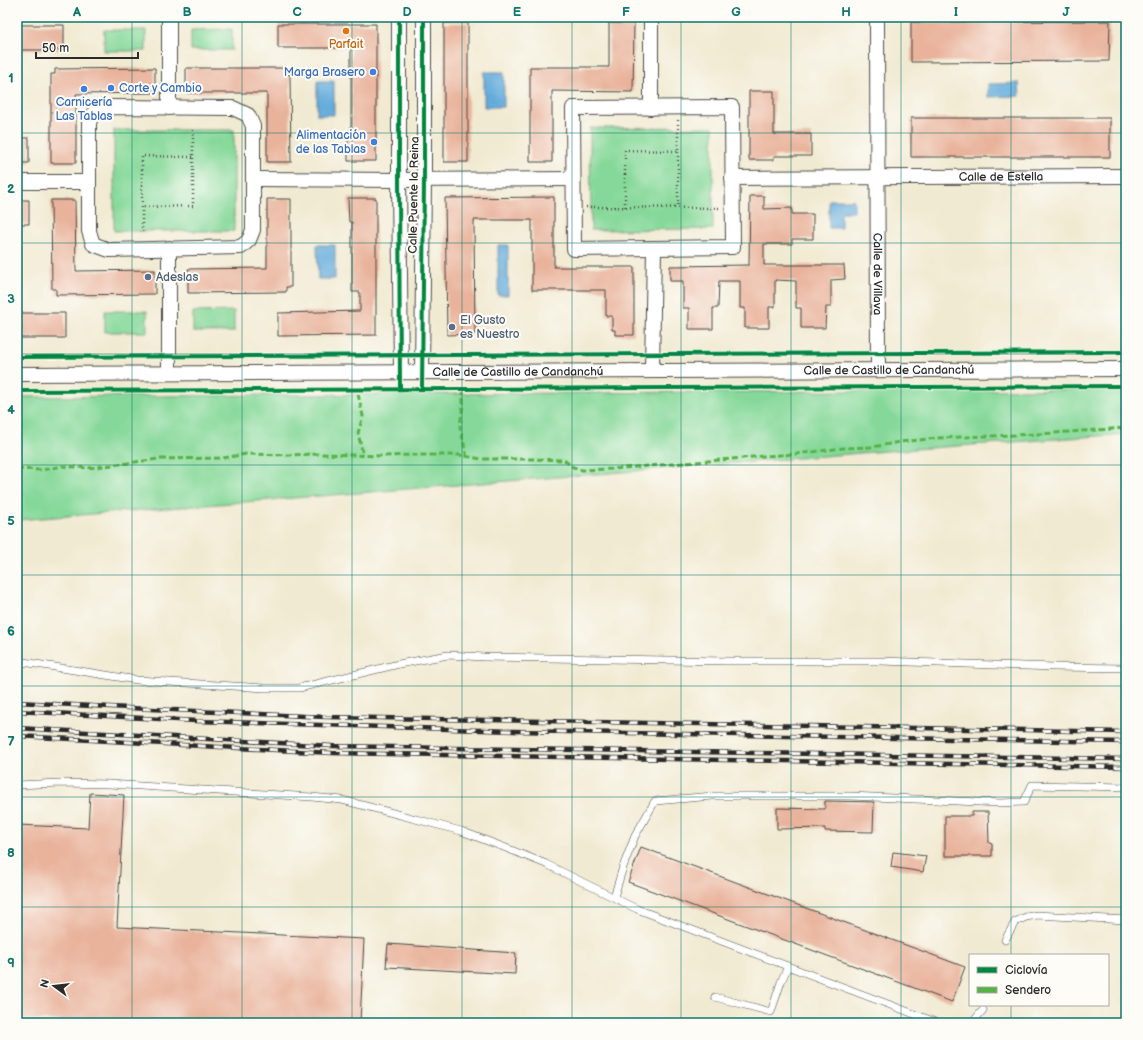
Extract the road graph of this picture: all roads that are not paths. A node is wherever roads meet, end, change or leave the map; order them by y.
1 (169, 17) edge
2 (399, 17) edge
3 (424, 17) edge
4 (651, 17) edge
5 (877, 17) edge
6 (169, 108) junction
7 (651, 108) junction
8 (1126, 176) edge
9 (877, 177) junction
10 (732, 178) junction
11 (252, 179) junction
12 (573, 179) junction
13 (399, 180) junction
14 (424, 180) junction
15 (17, 182) edge
16 (89, 182) junction
17 (169, 248) junction
18 (654, 248) junction
19 (1126, 369) edge
20 (878, 370) junction
21 (652, 371) junction
22 (401, 372) junction
23 (422, 372) junction
24 (168, 373) junction
25 (17, 374) edge
26 (17, 661) edge
27 (1126, 668) edge
28 (17, 786) edge
29 (1126, 787) edge
30 (614, 897) junction
31 (1126, 920) edge
32 (1005, 940) dead end
33 (788, 966) junction
34 (715, 997) dead end
35 (983, 1010) dead end
36 (938, 1023) edge
37 (972, 1023) edge

1 - 6 street
2 - 13 street, Calle Puente la Reina
3 - 14 street, Calle Puente la Reina
4 - 7 street
5 - 9 street, Calle de Villava
6 - 11 street
6 - 16 street
7 - 10 street
7 - 12 street
8 - 9 street, Calle de Estella
9 - 10 street
9 - 20 street, Calle de Villava
10 - 18 street
11 - 13 street, Calle Puente la Reina
11 - 17 street
12 - 14 street, Calle Puente la Reina
12 - 18 street
13 - 14 street, Calle Puente la Reina
13 - 22 street, Calle Puente la Reina
14 - 23 street, Calle Puente la Reina
15 - 16 street
16 - 17 street
17 - 24 street
18 - 21 street
19 - 20 street, Calle de Castillo de Candanchú
20 - 21 street, Calle de Castillo de Candanchú
21 - 23 street, Calle de Castillo de Candanchú
22 - 23 street, Calle de Castillo de Candanchú
22 - 24 street, Calle de Castillo de Candanchú
24 - 25 street, Calle de Castillo de Candanchú
26 - 27 lane
28 - 30 lane
29 - 30 lane
30 - 33 lane
31 - 32 lane
33 - 34 lane
33 - 36 lane
35 - 37 lane

